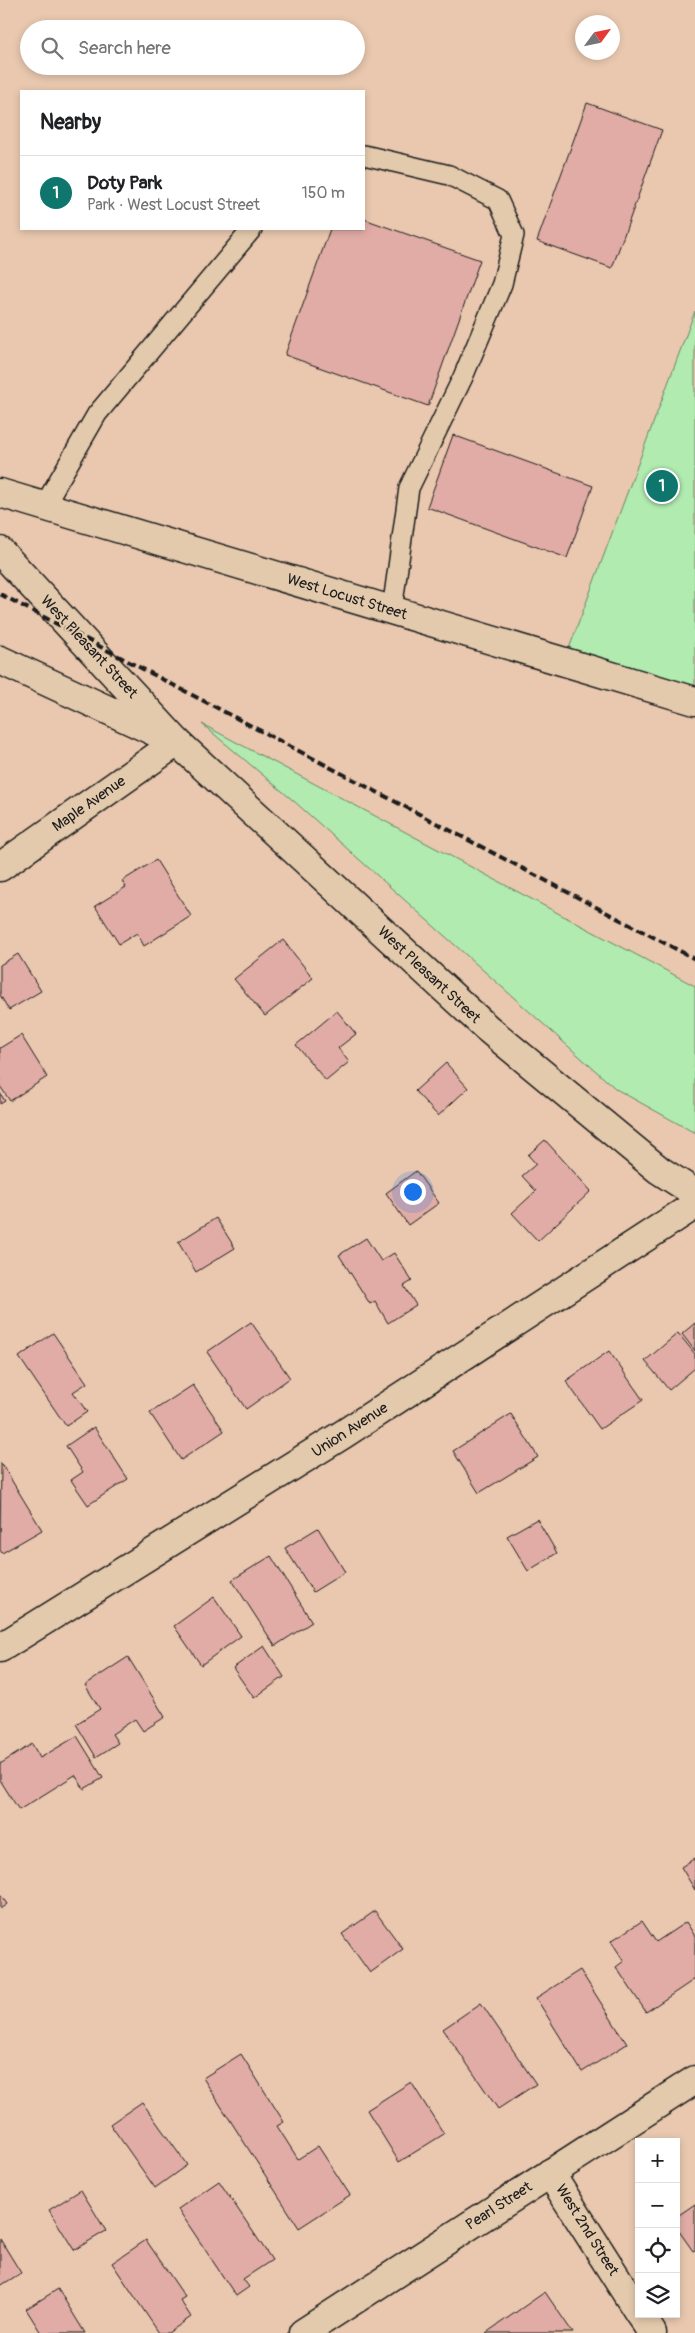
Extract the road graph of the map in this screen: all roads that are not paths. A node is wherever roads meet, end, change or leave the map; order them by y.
1 (365, 156) edge
2 (251, 230) edge
3 (0, 493) edge
4 (44, 506) junction
5 (0, 551) edge
6 (392, 610) junction
7 (0, 660) edge
8 (695, 701) edge
9 (177, 742) junction
10 (0, 867) edge
11 (695, 1193) edge
12 (695, 1205) edge
13 (0, 1648) edge
14 (695, 2080) edge
15 (550, 2173) junction
16 (635, 2307) edge
17 (642, 2318) edge
18 (303, 2333) edge
19 (652, 2333) edge

1 - 6 lane
2 - 4 lane
3 - 4 street, West Locust Street
4 - 6 street, West Locust Street
5 - 9 street, West Pleasant Street
6 - 8 street, West Locust Street
7 - 9 street, West Pleasant Street
9 - 10 street, Maple Avenue
9 - 11 street, West Pleasant Street
12 - 13 street, Union Avenue
14 - 15 street, Pearl Street
15 - 16 street, West 2nd Street
15 - 18 street, Pearl Street
17 - 19 street, West 2nd Street

